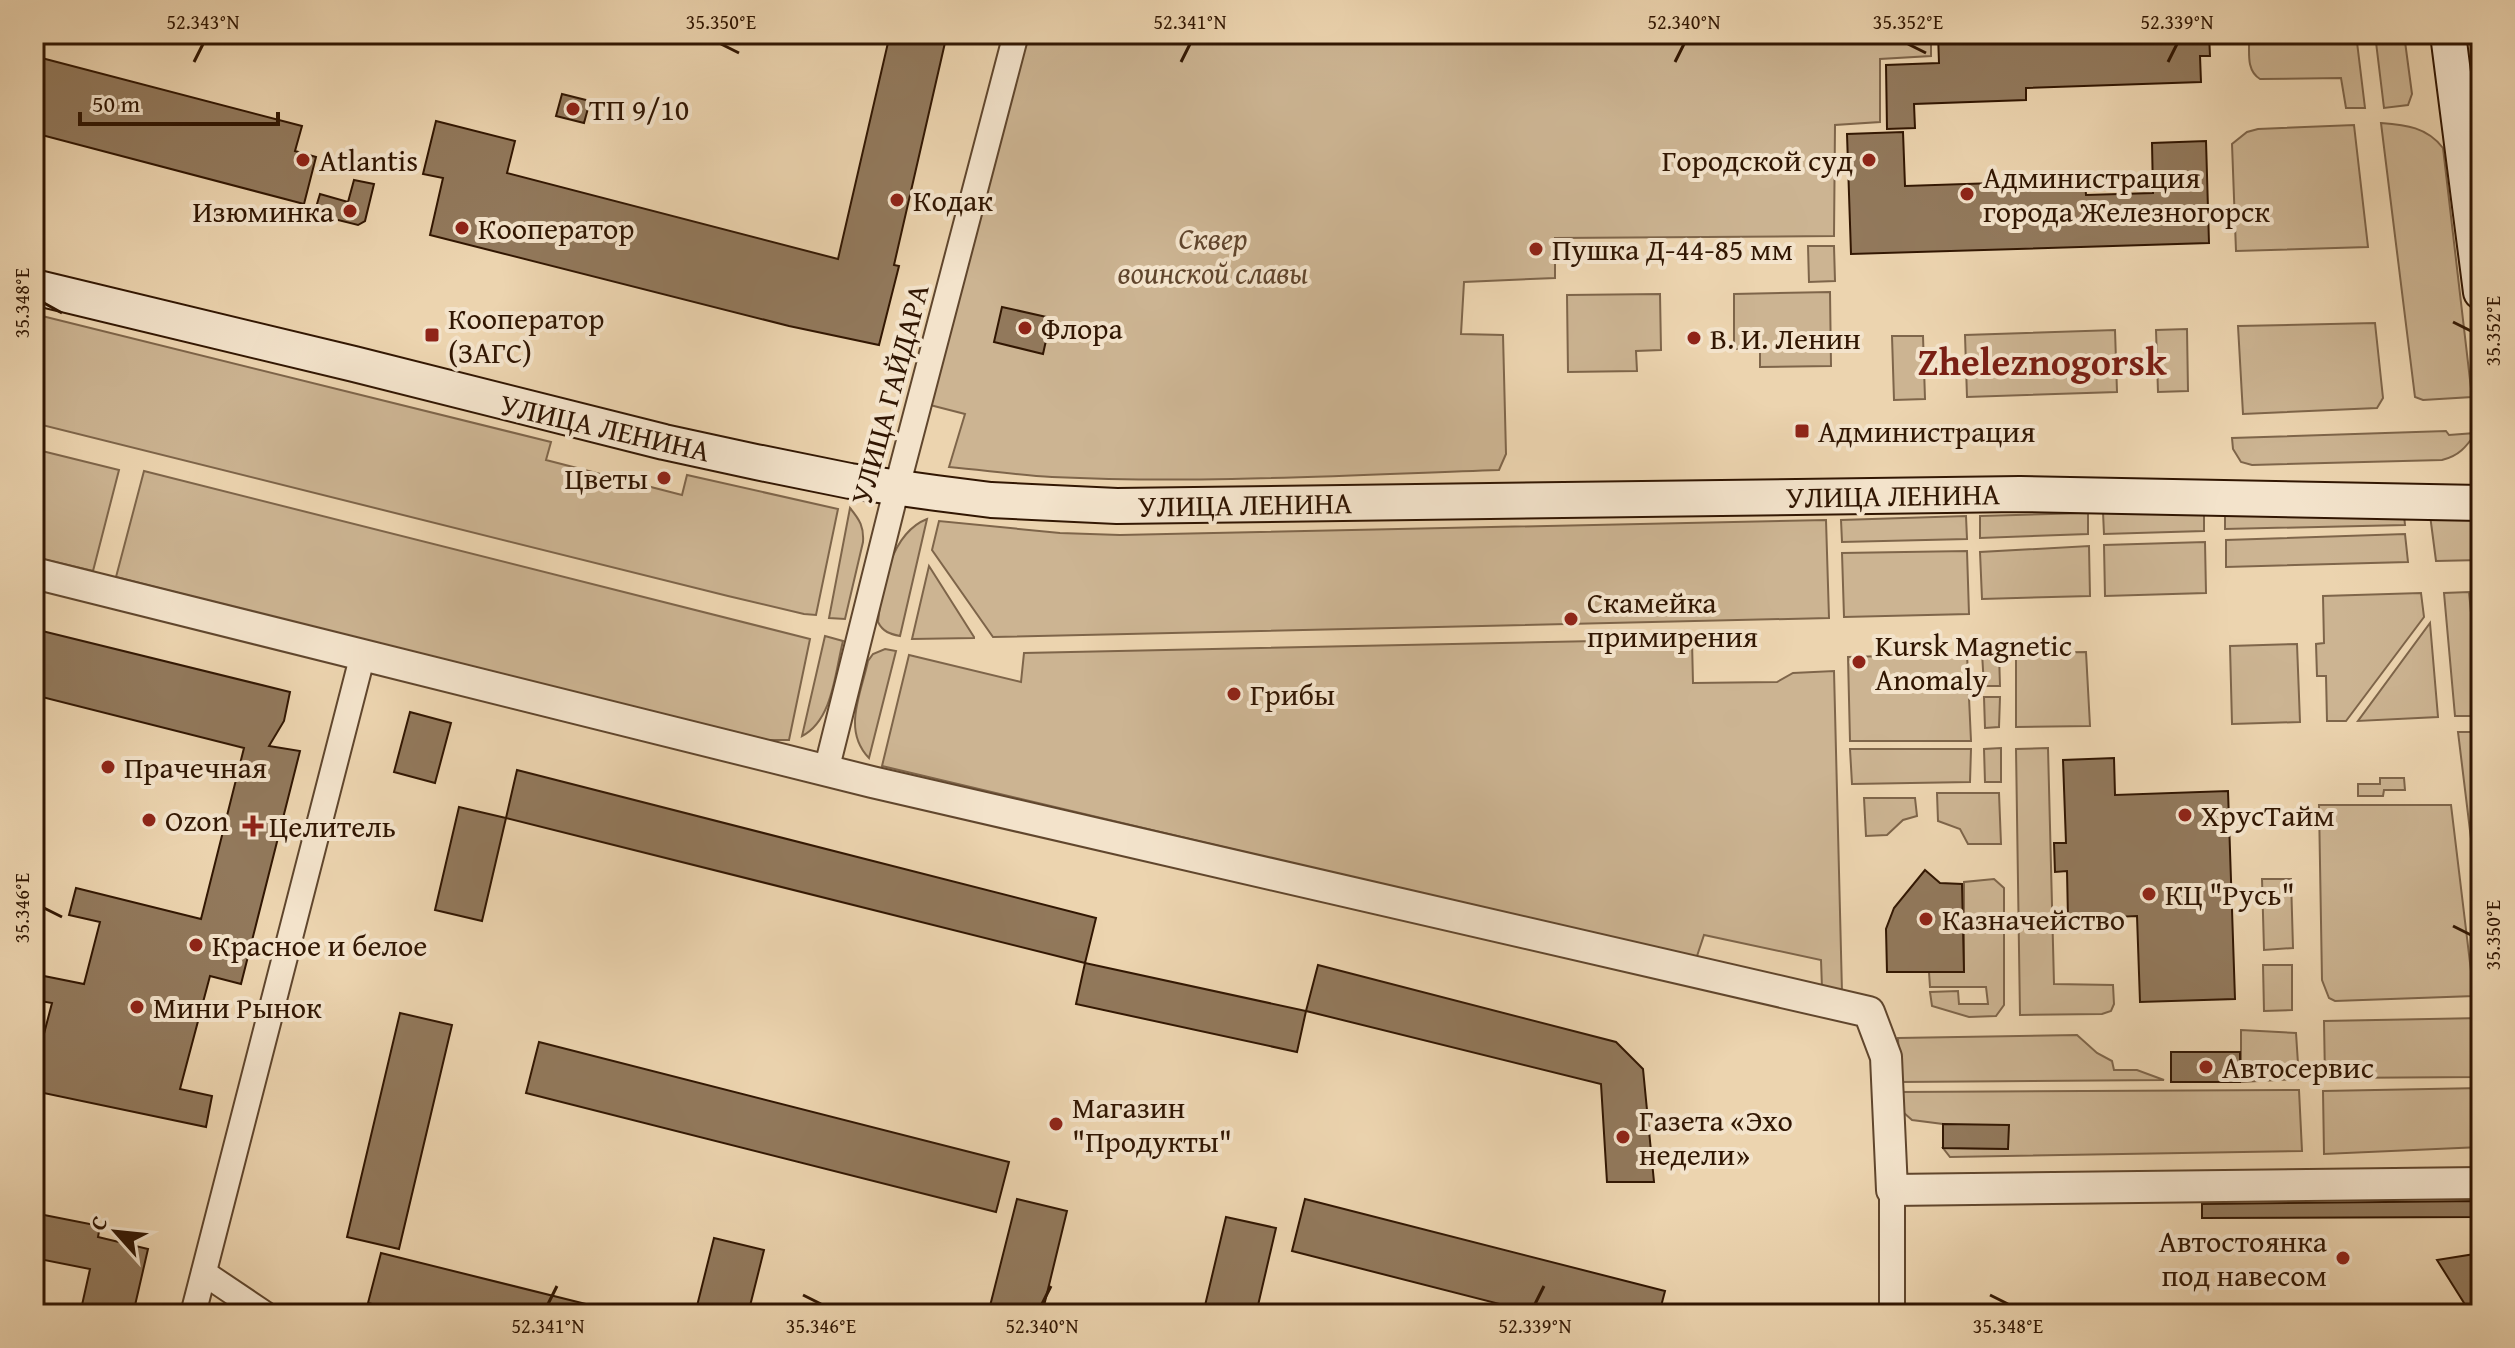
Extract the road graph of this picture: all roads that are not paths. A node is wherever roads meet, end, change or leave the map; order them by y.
1 (1016, 34) edge
2 (2448, 34) edge
3 (34, 287) edge
4 (2481, 292) edge
5 (897, 487) junction
6 (2481, 503) edge
7 (34, 573) edge
8 (363, 654) junction
9 (826, 771) junction
10 (2481, 1183) edge
11 (1892, 1190) junction
12 (204, 1273) junction
13 (193, 1314) edge
14 (265, 1314) edge
15 (1892, 1314) edge

1 - 5 street, УЛИЦА ГАЙДАРА
2 - 4 main road
3 - 5 main road, УЛИЦА ЛЕНИНА
5 - 6 main road, УЛИЦА ЛЕНИНА
5 - 9 street, УЛИЦА ГАЙДАРА
7 - 8 street
8 - 9 street
8 - 12 street
9 - 11 street
10 - 11 street
11 - 15 street
12 - 13 street
12 - 14 street

